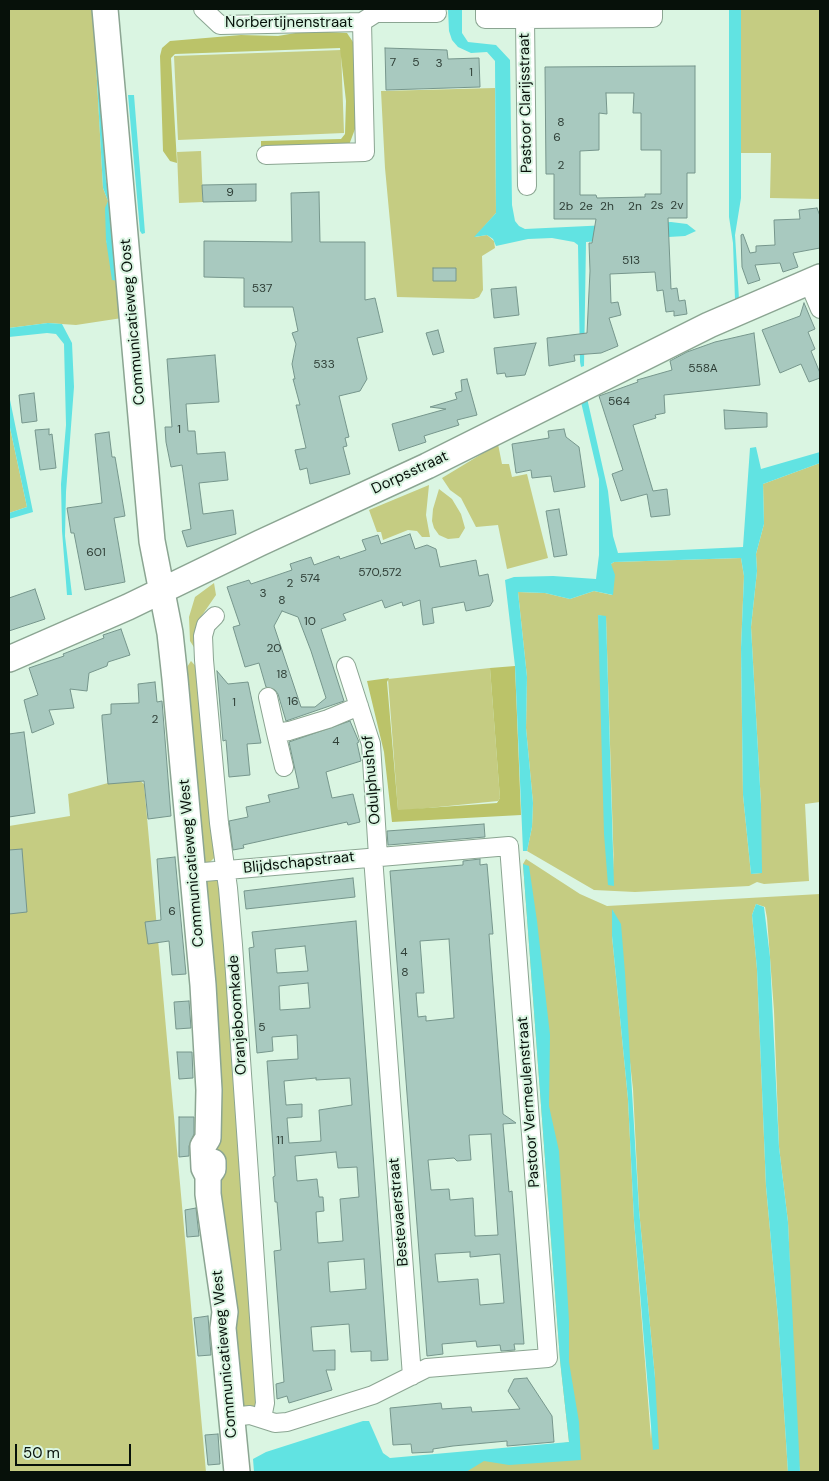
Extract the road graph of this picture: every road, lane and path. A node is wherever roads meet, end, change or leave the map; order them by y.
1 (109, 9) edge
2 (203, 9) edge
3 (485, 9) edge
4 (437, 13) dead end
5 (653, 13) edge
6 (372, 15) edge
7 (525, 19) junction
8 (266, 155) dead end
9 (527, 186) dead end
10 (815, 280) edge
11 (820, 309) edge
12 (161, 590) junction
13 (215, 616) dead end
14 (9, 659) edge
15 (346, 666) dead end
16 (268, 698) dead end
17 (359, 706) junction
18 (276, 733) junction
19 (284, 768) dead end
20 (375, 856) junction
21 (226, 870) junction
22 (192, 873) junction
23 (412, 1376) junction
24 (231, 1417) junction
25 (262, 1418) junction
26 (237, 1472) edge

1 - 12 street, Communicatieweg Oost
2 - 6 street, Norbertijnenstraat
3 - 7 street
4 - 6 street
5 - 7 street
6 - 8 street, Norbertijnenstraat
7 - 9 street, Pastoor Clarijsstraat
10 - 11 street, Dorpsstraat
10 - 12 street, Dorpsstraat
12 - 14 street, Dorpsstraat
12 - 22 street, Communicatieweg West
13 - 21 street, Oranjeboomkade
15 - 17 street, Odulphushof
16 - 18 street
17 - 18 street
17 - 20 street, Odulphushof
18 - 19 street
20 - 21 street, Blijdschapstraat
20 - 23 street, Bestevaerstraat
20 - 23 street, Pastoor Vermeulenstraat
21 - 22 street, Blijdschapstraat
21 - 25 street, Oranjeboomkade
22 - 24 street, Communicatieweg West
23 - 25 street
24 - 25 street
24 - 26 street, Communicatieweg West

